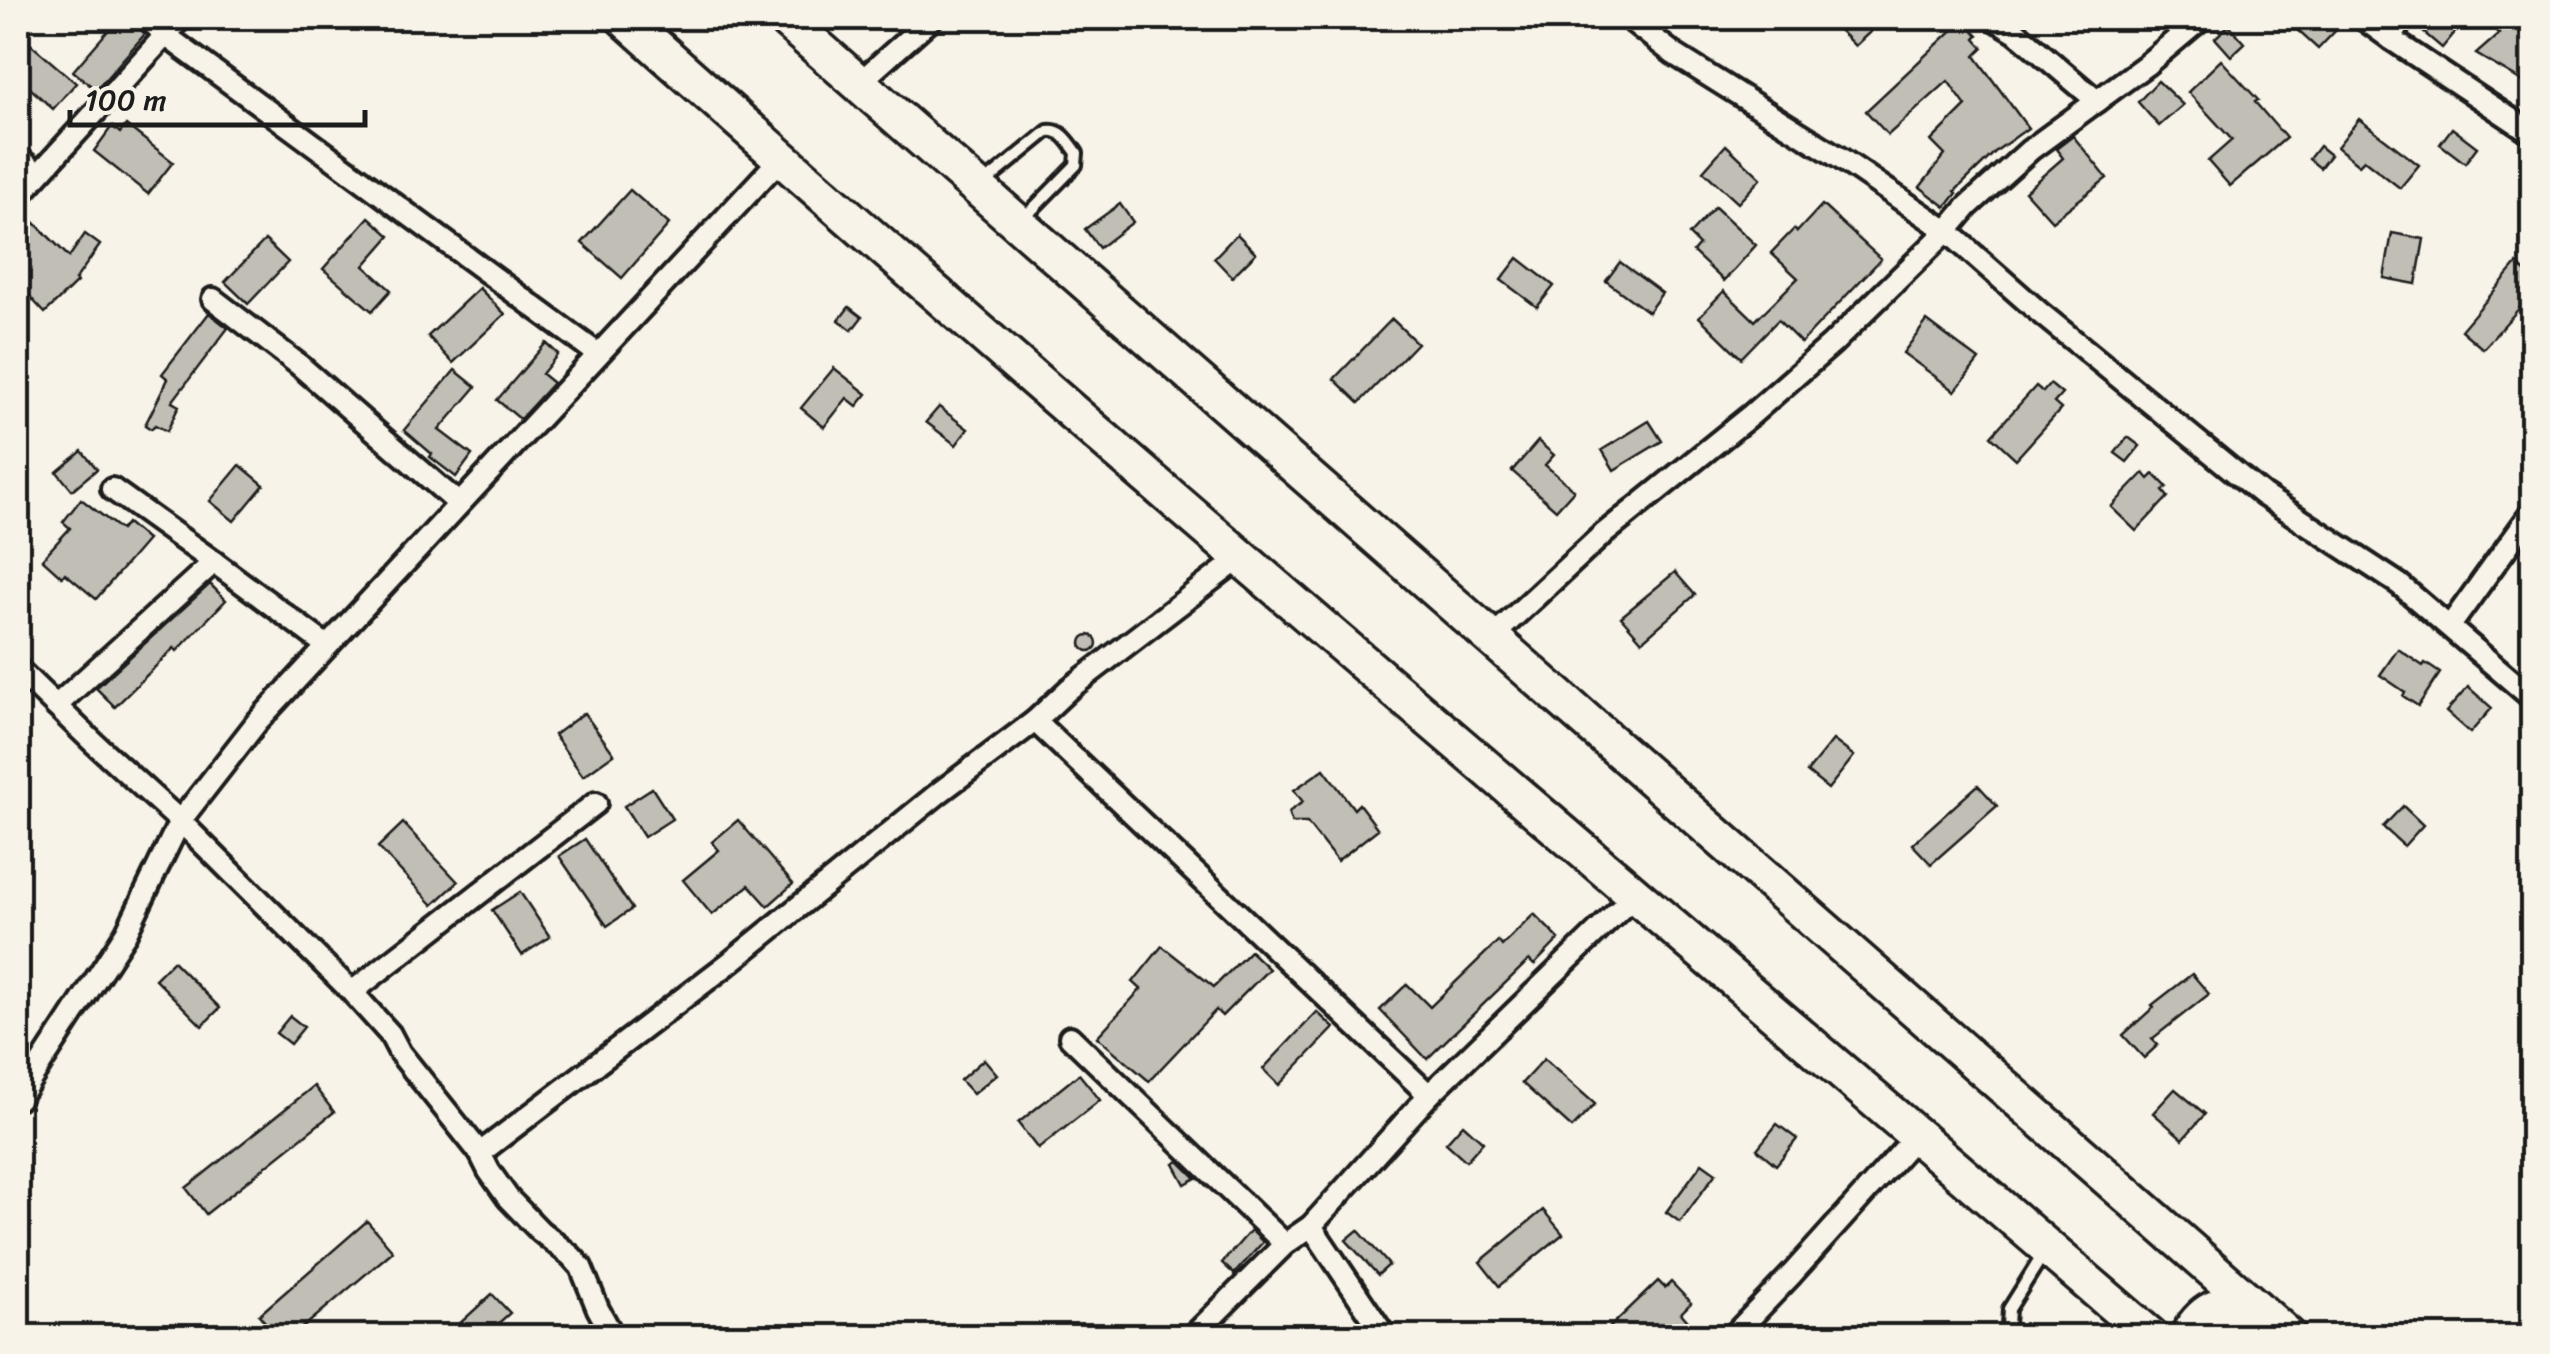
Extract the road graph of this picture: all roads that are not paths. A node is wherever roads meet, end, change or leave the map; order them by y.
1 (148, 18) edge
2 (181, 18) edge
3 (624, 18) edge
4 (784, 18) edge
5 (932, 18) edge
6 (1628, 18) edge
7 (1994, 18) edge
8 (2202, 18) edge
9 (2362, 18) edge
10 (2403, 18) edge
11 (164, 35) junction
12 (2391, 39) junction
13 (859, 83) junction
14 (2097, 101) junction
15 (2532, 133) edge
16 (18, 157) edge
17 (781, 158) junction
18 (38, 174) junction
19 (978, 188) junction
20 (18, 196) edge
21 (1019, 224) junction
22 (1947, 231) junction
23 (213, 299) dead end
24 (598, 354) junction
25 (112, 489) dead end
26 (459, 504) junction
27 (2532, 512) edge
28 (1240, 558) junction
29 (214, 562) junction
30 (2450, 626) junction
31 (1490, 639) junction
32 (327, 646) junction
33 (18, 669) edge
34 (2532, 698) edge
35 (56, 706) junction
36 (1035, 721) junction
37 (596, 803) dead end
38 (180, 820) junction
39 (1636, 894) junction
40 (352, 992) junction
41 (1070, 1038) dead end
42 (26, 1071) edge
43 (1429, 1095) junction
44 (18, 1099) edge
45 (1916, 1134) junction
46 (480, 1154) junction
47 (1311, 1226) junction
48 (1285, 1244) junction
49 (2047, 1248) junction
50 (2256, 1308) junction
51 (614, 1336) edge
52 (1194, 1336) edge
53 (1385, 1336) edge
54 (1733, 1336) edge
55 (2017, 1336) edge
56 (2150, 1336) edge
57 (2188, 1336) edge
58 (2288, 1336) edge

1 - 11 street
2 - 11 street
3 - 17 highway
4 - 13 highway
5 - 13 street
6 - 22 street
7 - 14 street
8 - 14 street
9 - 12 street
10 - 12 street
11 - 18 street
11 - 24 street
12 - 15 street
13 - 19 highway
14 - 22 street
16 - 18 street
17 - 24 street
17 - 28 highway
18 - 20 street
19 - 21 highway
19 - 21 lane
21 - 31 highway
22 - 30 street
22 - 31 street
23 - 26 street
24 - 26 street
25 - 29 street
26 - 32 street
27 - 30 street
28 - 36 street
28 - 39 highway
29 - 32 street
29 - 35 street
30 - 34 street
31 - 50 highway
32 - 38 street
33 - 35 street
35 - 38 street
36 - 43 street
36 - 46 street
37 - 40 street
38 - 40 street
38 - 42 street
39 - 43 street
39 - 45 highway
40 - 46 street
41 - 48 street
42 - 44 street
43 - 47 street
45 - 49 highway
45 - 54 street
46 - 51 street
47 - 48 street
47 - 53 street
48 - 52 street
49 - 55 lane
49 - 56 highway
50 - 57 highway
50 - 58 highway

